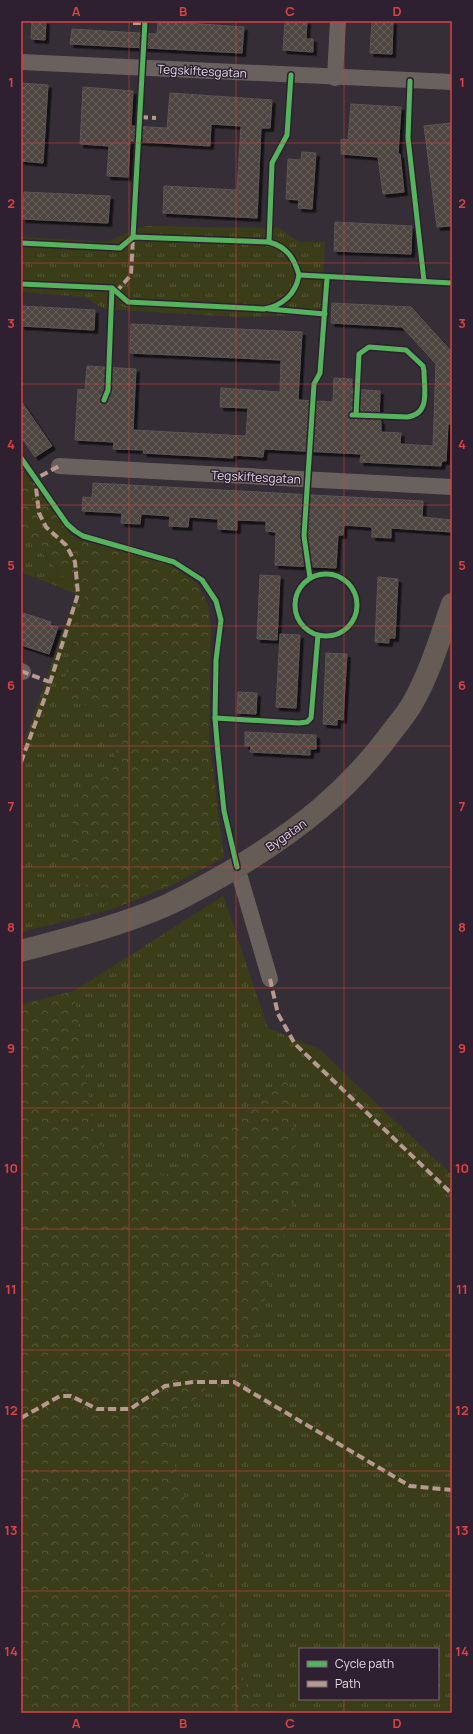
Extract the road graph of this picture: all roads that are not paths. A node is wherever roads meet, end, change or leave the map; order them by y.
1 (338, 21) edge
2 (21, 62) edge
3 (335, 78) junction
4 (452, 82) edge
5 (59, 466) dead end
6 (452, 487) edge
7 (452, 604) edge
8 (237, 867) junction
9 (21, 951) edge
10 (270, 979) dead end

1 - 3 street
2 - 3 street, Tegskiftesgatan
3 - 4 street, Tegskiftesgatan
5 - 6 street, Tegskiftesgatan
7 - 8 street, Bygatan
8 - 9 street, Bygatan
8 - 10 street

